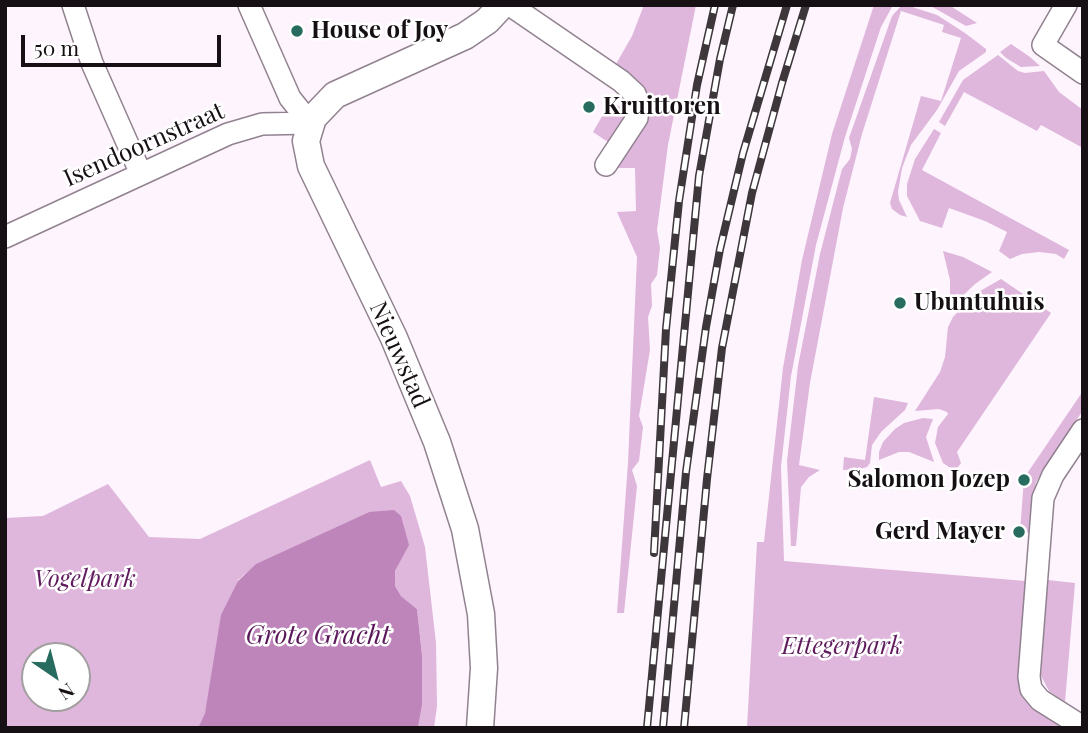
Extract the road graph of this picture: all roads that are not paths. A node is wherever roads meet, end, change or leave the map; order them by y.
1 (73, 5) edge
2 (250, 5) edge
3 (1066, 5) edge
4 (512, 8) edge
5 (1083, 73) edge
6 (310, 123) junction
7 (606, 165) dead end
8 (141, 174) junction
9 (5, 237) edge
10 (1083, 430) edge
11 (1083, 727) edge
12 (480, 728) edge

1 - 8 street
2 - 6 street
3 - 5 street
4 - 6 street
4 - 7 street
6 - 8 street, Isendoornstraat
6 - 12 street, Nieuwstad
8 - 9 street, Isendoornstraat
10 - 11 street

